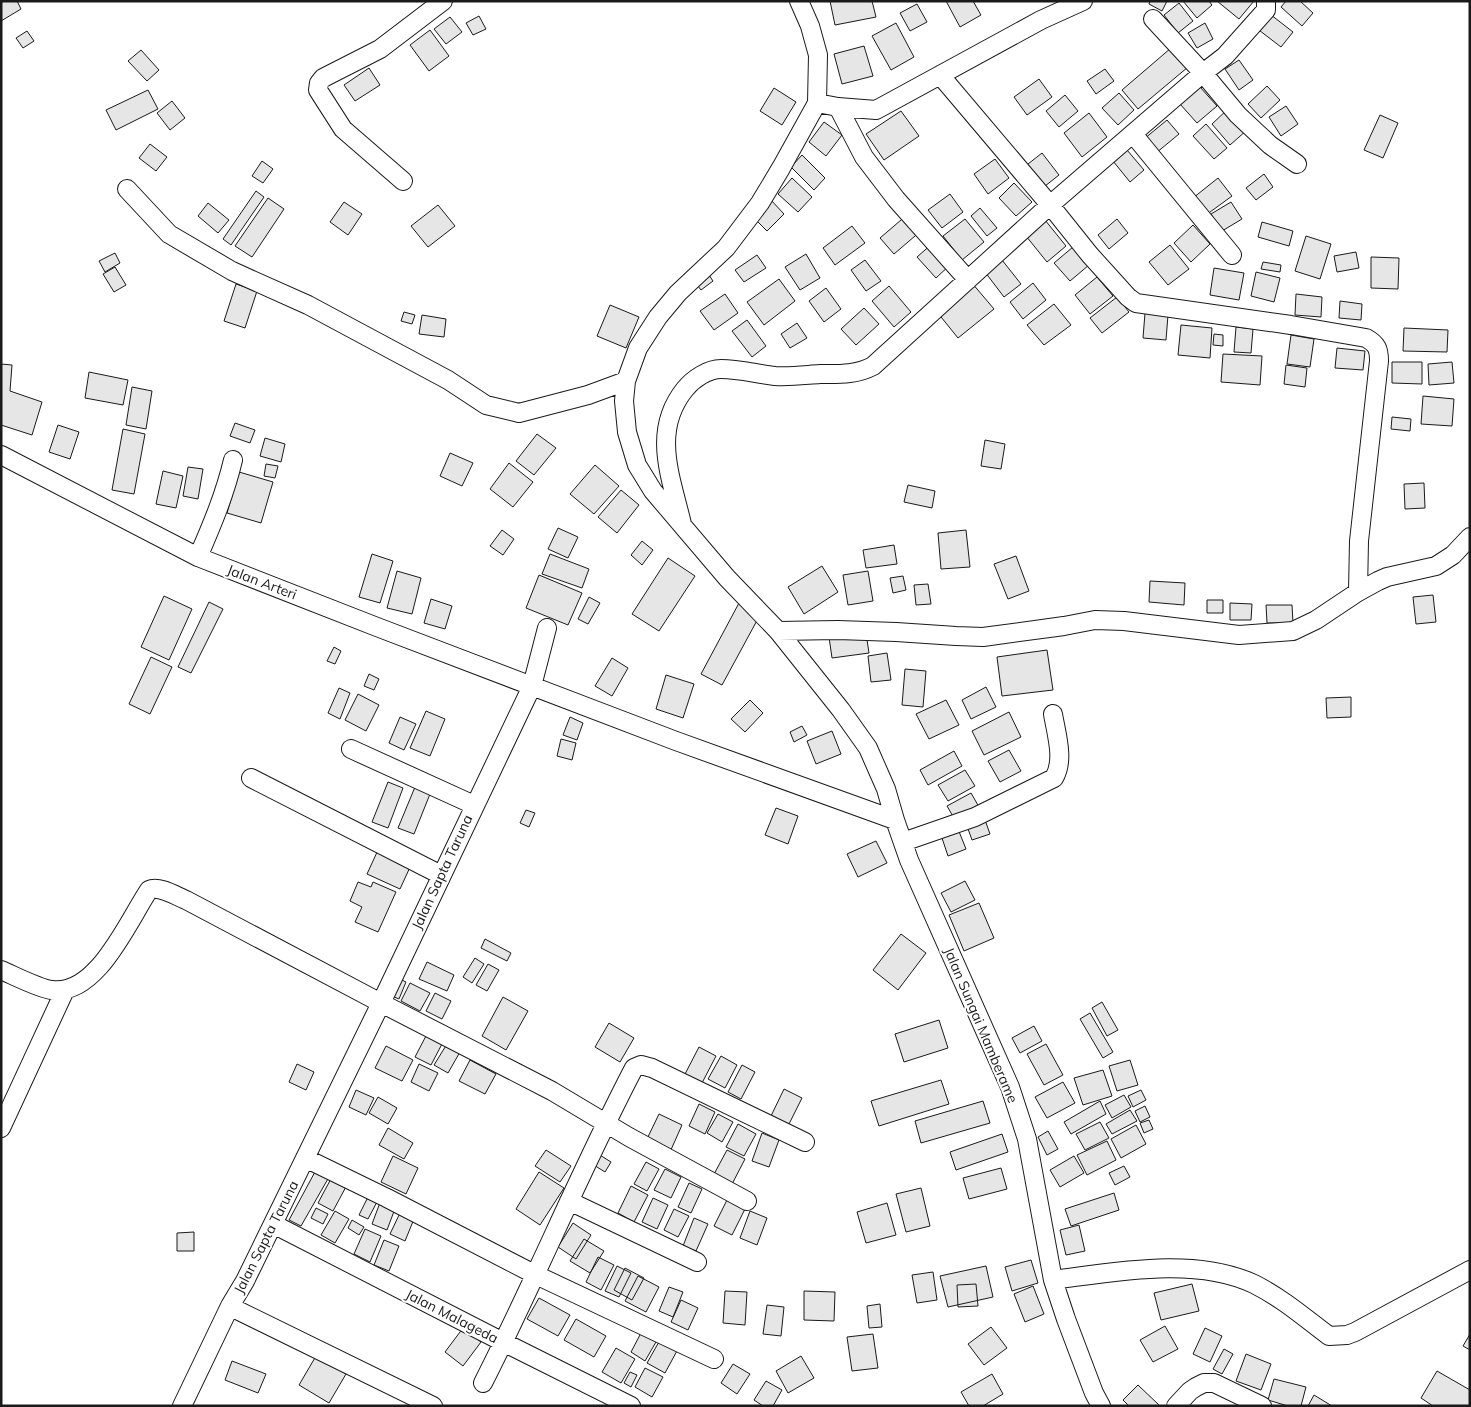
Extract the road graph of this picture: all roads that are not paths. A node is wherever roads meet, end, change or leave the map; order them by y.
1 (443, 1) edge
2 (799, 1) edge
3 (1083, 1) edge
4 (1266, 1) edge
5 (1153, 19) dead end
6 (1203, 73) junction
7 (940, 75) junction
8 (817, 102) junction
9 (838, 107) junction
10 (1132, 134) junction
11 (1297, 164) dead end
12 (403, 181) dead end
13 (127, 188) dead end
14 (1050, 205) junction
15 (1232, 255) dead end
16 (968, 280) junction
17 (626, 381) junction
18 (1, 455) edge
19 (233, 460) dead end
20 (683, 527) junction
21 (1470, 537) edge
22 (198, 557) junction
23 (1358, 592) junction
24 (547, 628) dead end
25 (778, 631) junction
26 (532, 686) junction
27 (1053, 714) dead end
28 (351, 749) dead end
29 (251, 778) dead end
30 (474, 805) junction
31 (895, 820) junction
32 (903, 842) junction
33 (441, 875) junction
34 (1, 970) edge
35 (65, 990) junction
36 (381, 1003) junction
37 (606, 1122) junction
38 (1, 1128) edge
39 (805, 1142) dead end
40 (305, 1158) junction
41 (569, 1201) junction
42 (747, 1201) dead end
43 (273, 1224) junction
44 (697, 1262) dead end
45 (1470, 1270) edge
46 (534, 1274) junction
47 (1053, 1280) junction
48 (230, 1306) junction
49 (503, 1342) junction
50 (714, 1360) dead end
51 (483, 1382) dead end
52 (182, 1406) edge
53 (433, 1406) edge
54 (631, 1406) edge
55 (1101, 1406) edge
56 (1176, 1406) edge
57 (1262, 1406) edge

1 - 12 street
2 - 8 street
3 - 7 street
4 - 6 street
5 - 6 street
6 - 10 street
6 - 11 street
7 - 9 street
7 - 14 street
8 - 9 street
8 - 17 street, Jalan Sungai Mamberame
9 - 16 street
10 - 14 street
10 - 15 street
13 - 17 street
14 - 16 street
14 - 23 street
16 - 20 street
17 - 20 street, Jalan Sungai Mamberame
18 - 22 street, Jalan Arteri
19 - 22 street
20 - 25 street, Jalan Sungai Mamberame
21 - 23 street
22 - 26 street, Jalan Arteri
23 - 25 street
24 - 26 street, Jalan Sapta Taruna
25 - 31 street, Jalan Sungai Mamberame
26 - 30 street, Jalan Sapta Taruna
26 - 31 street
27 - 32 street
28 - 30 street
29 - 33 street
30 - 33 street, Jalan Sapta Taruna
31 - 32 street, Jalan Sungai Mamberame
32 - 47 street, Jalan Sungai Mamberame
33 - 36 street, Jalan Sapta Taruna
34 - 35 street
35 - 36 street
35 - 38 street
36 - 37 street
36 - 40 street, Jalan Sapta Taruna
37 - 39 street
37 - 41 street
37 - 42 street
40 - 43 street, Jalan Sapta Taruna
40 - 46 street
41 - 44 street
41 - 46 street
43 - 48 street, Jalan Sapta Taruna
43 - 49 street, Jalan Malageda
45 - 47 street
46 - 49 street
46 - 50 street
47 - 55 street, Jalan Sungai Mamberame
48 - 52 street, Jalan Sapta Taruna
48 - 53 street
49 - 51 street
49 - 54 street, Jalan Malageda
56 - 57 street

